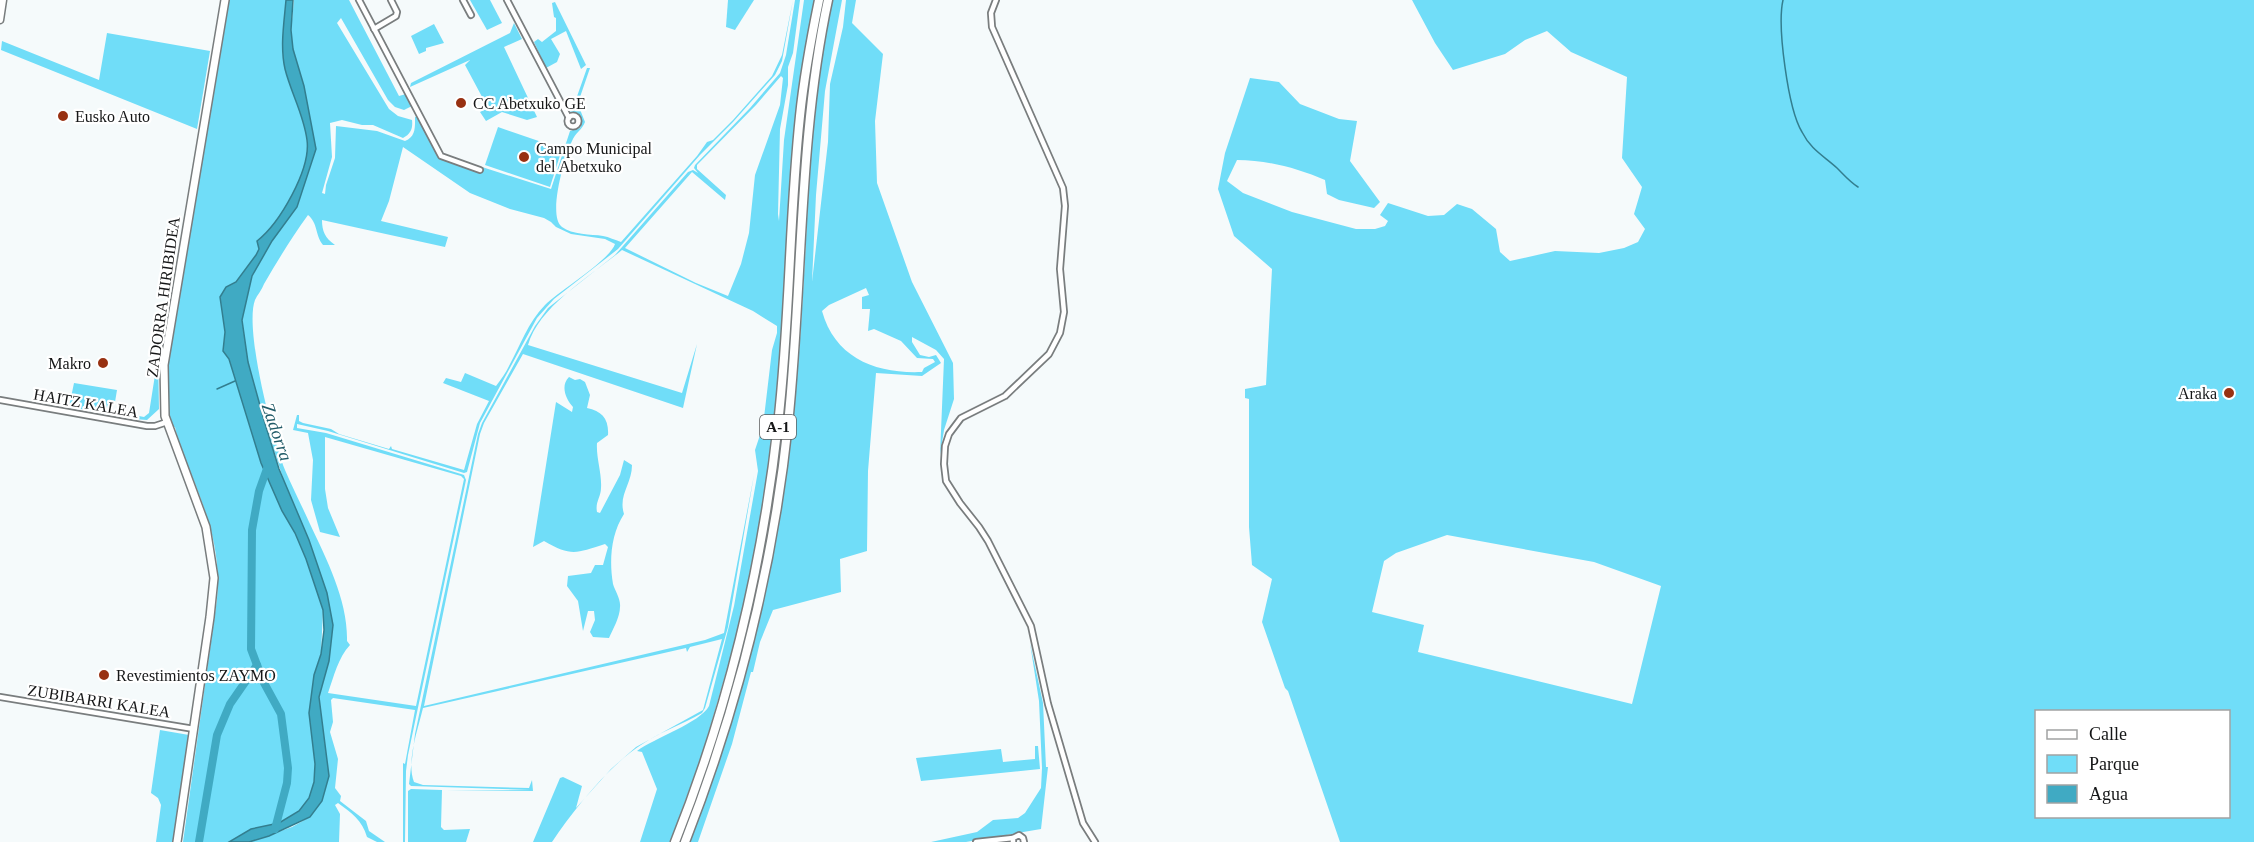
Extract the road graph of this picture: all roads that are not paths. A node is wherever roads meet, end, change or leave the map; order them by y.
1 (3, 0) edge
2 (225, 0) edge
3 (359, 0) edge
4 (391, 0) edge
5 (463, 0) edge
6 (507, 0) edge
7 (819, 0) edge
8 (828, 0) edge
9 (996, 0) edge
10 (471, 15) dead end
11 (0, 20) edge
12 (374, 29) junction
13 (569, 118) dead end
14 (480, 170) dead end
15 (0, 400) edge
16 (167, 422) junction
17 (0, 698) edge
18 (194, 729) junction
19 (1013, 840) edge
20 (177, 842) edge
21 (675, 842) edge
22 (685, 842) edge
23 (976, 842) edge
24 (1024, 842) edge
25 (1095, 842) edge

1 - 11 street
2 - 16 main road, ZADORRA HIRIBIDEA
3 - 12 street
4 - 12 street
5 - 10 street
6 - 13 street
7 - 21 highway, A-1
8 - 22 highway, A-1
9 - 25 street
12 - 14 street
15 - 16 street, HAITZ KALEA
16 - 18 main road, ZADORRA HIRIBIDEA
17 - 18 street, ZUBIBARRI KALEA
18 - 20 main road, ZADORRA HIRIBIDEA
19 - 23 street
19 - 24 street

